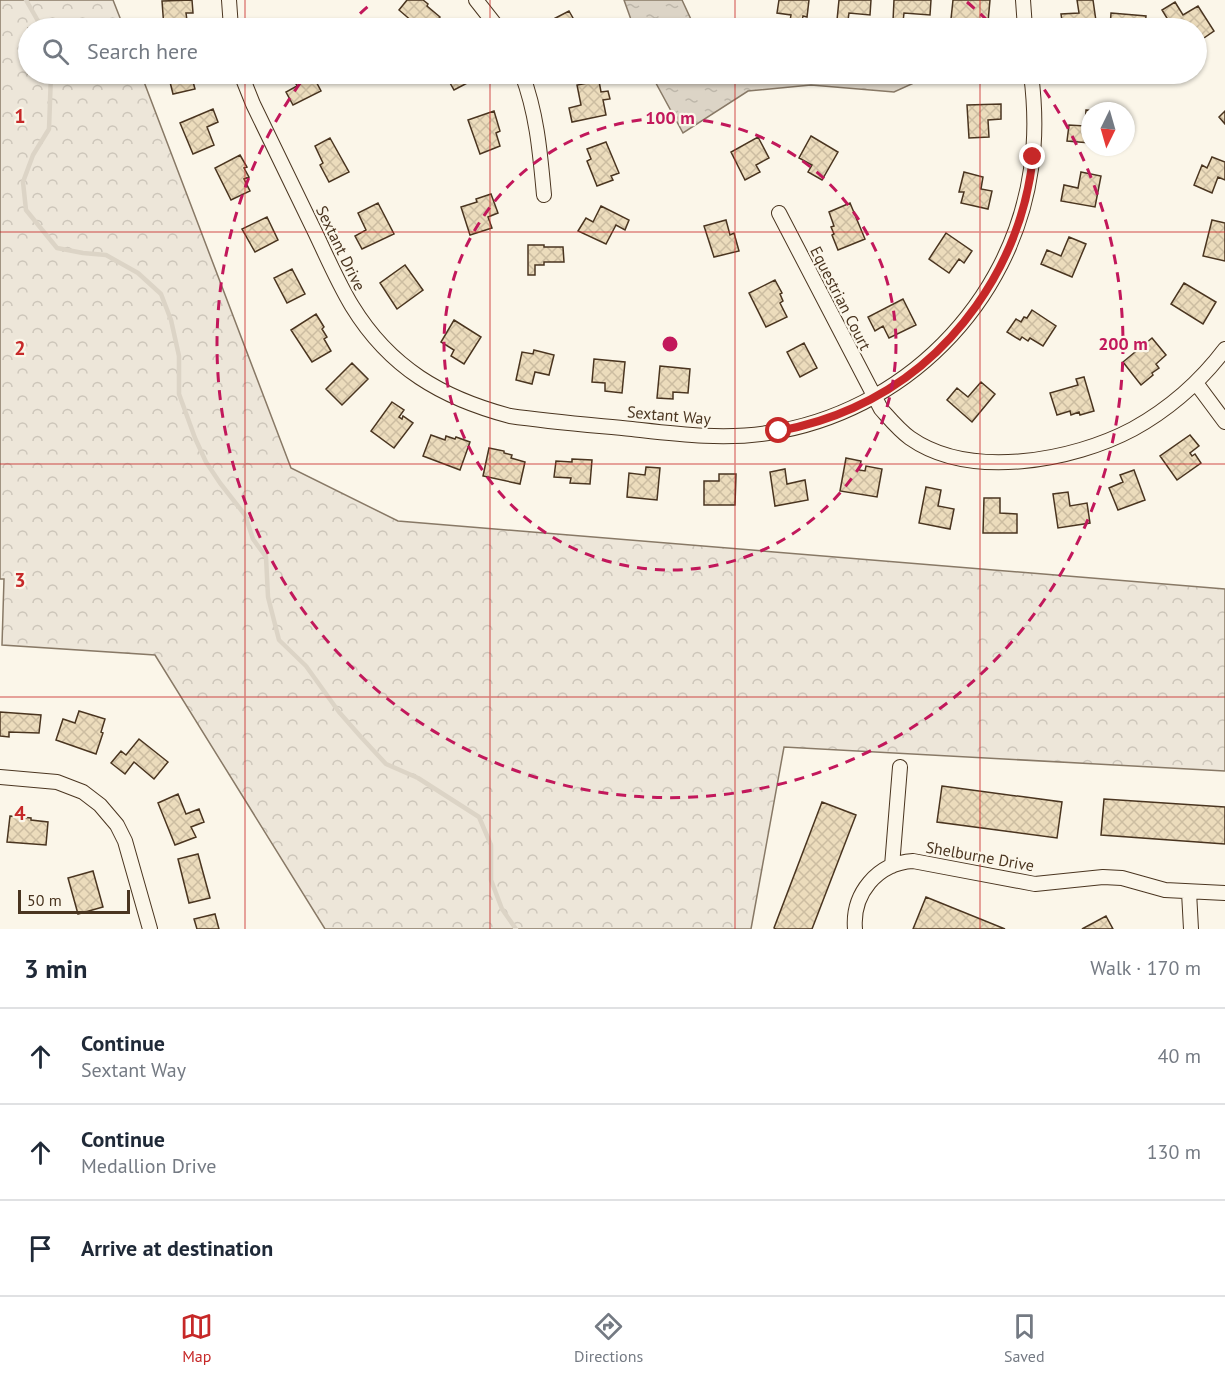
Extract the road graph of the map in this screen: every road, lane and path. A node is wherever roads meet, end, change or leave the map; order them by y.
1 (229, 0) edge
2 (476, 0) edge
3 (1023, 0) edge
4 (230, 18) edge
5 (490, 18) edge
6 (1024, 18) edge
7 (245, 84) edge
8 (525, 84) edge
9 (1032, 84) edge
10 (544, 195) dead end
11 (779, 213) dead end
12 (1225, 349) edge
13 (1196, 383) junction
14 (874, 397) junction
15 (458, 399) joint
16 (1225, 422) edge
17 (900, 767) dead end
18 (0, 777) edge
19 (892, 866) junction
20 (1189, 892) junction
21 (1225, 893) edge
22 (150, 929) edge
23 (855, 929) edge
24 (1191, 929) edge

1 - 4 street
2 - 5 street
3 - 6 street
7 - 15 street, Sextant Drive
8 - 10 street
9 - 14 street, Sextant Way
11 - 14 street, Equestrian Court
12 - 13 street, Equestrian Court
13 - 14 street, Equestrian Court
13 - 16 street
14 - 15 street, Sextant Way
17 - 19 street
18 - 22 street
19 - 20 street, Shelburne Drive
19 - 23 street, Shelburne Drive
20 - 21 street, Shelburne Drive
20 - 24 street

